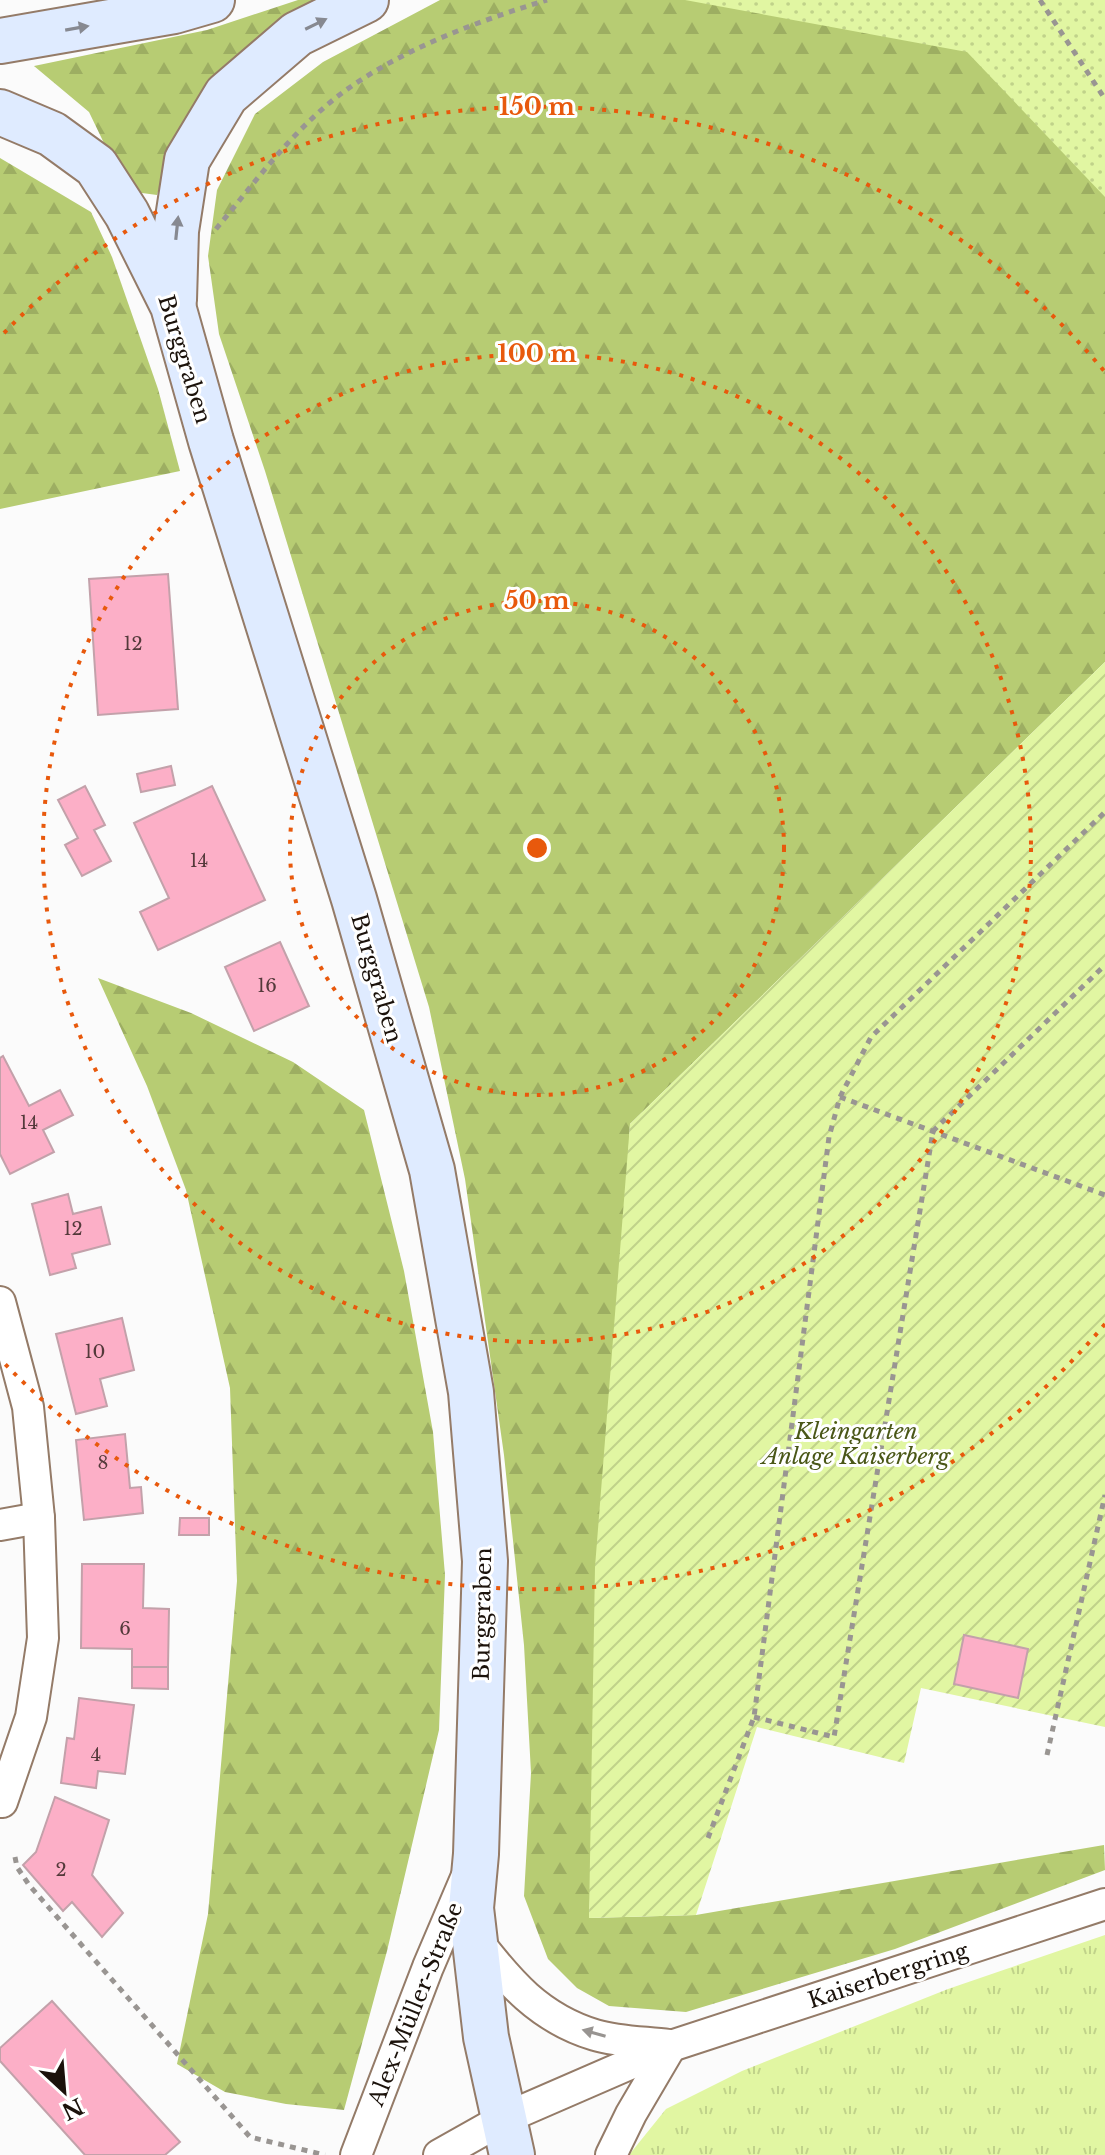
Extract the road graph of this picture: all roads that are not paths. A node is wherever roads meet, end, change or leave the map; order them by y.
1 (212, 0) edge
2 (366, 0) edge
3 (0, 41) edge
4 (0, 112) edge
5 (174, 289) junction
6 (0, 1302) edge
7 (39, 1518) junction
8 (0, 1525) edge
9 (2, 1802) edge
10 (476, 1854) junction
11 (1105, 1904) edge
12 (475, 1938) junction
13 (671, 2046) junction
14 (508, 2137) edge
15 (356, 2155) edge
16 (439, 2155) edge
17 (611, 2155) edge

3 -> 1 street
5 -> 2 street
4 - 5 street, Burggraben
5 - 10 street, Burggraben
6 - 7 street
7 - 8 street
7 - 9 street
10 - 12 street, Burggraben
10 - 15 street, Alex-Müller-Straße
11 - 13 street, Kaiserbergring
13 -> 12 street
12 - 14 street, Burggraben
13 - 14 street, Kaiserbergring
13 - 17 street
14 - 16 street

